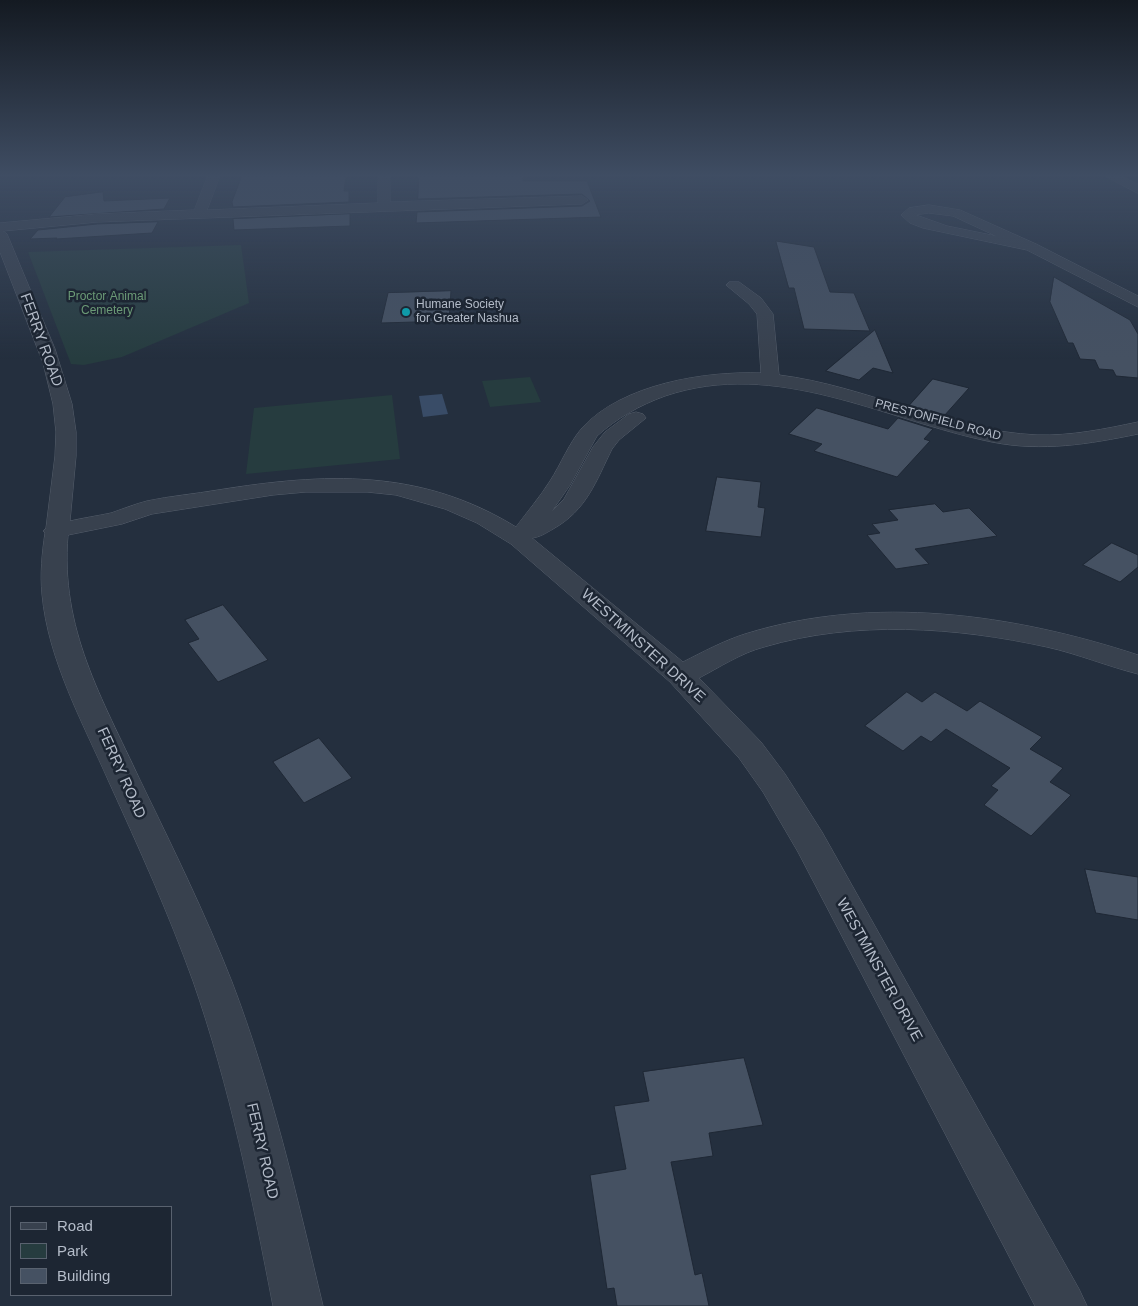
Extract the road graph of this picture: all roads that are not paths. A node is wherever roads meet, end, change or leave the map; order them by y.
1 (1, 237) edge
2 (985, 237) edge
3 (1010, 237) edge
4 (1031, 246) junction
5 (734, 285) dead end
6 (1138, 302) edge
7 (770, 378) junction
8 (1138, 428) edge
9 (57, 521) junction
10 (519, 539) junction
11 (1138, 665) edge
12 (680, 676) junction
13 (298, 1306) edge
14 (1062, 1306) edge

1 - 9 street, FERRY ROAD
2 - 4 street
3 - 4 street
4 - 6 street
5 - 7 street
7 - 8 street, PRESTONFIELD ROAD
7 - 10 street, PRESTONFIELD ROAD
9 - 10 street, WESTMINSTER DRIVE
9 - 13 street, FERRY ROAD
10 - 12 street, WESTMINSTER DRIVE
11 - 12 street
12 - 14 street, WESTMINSTER DRIVE

